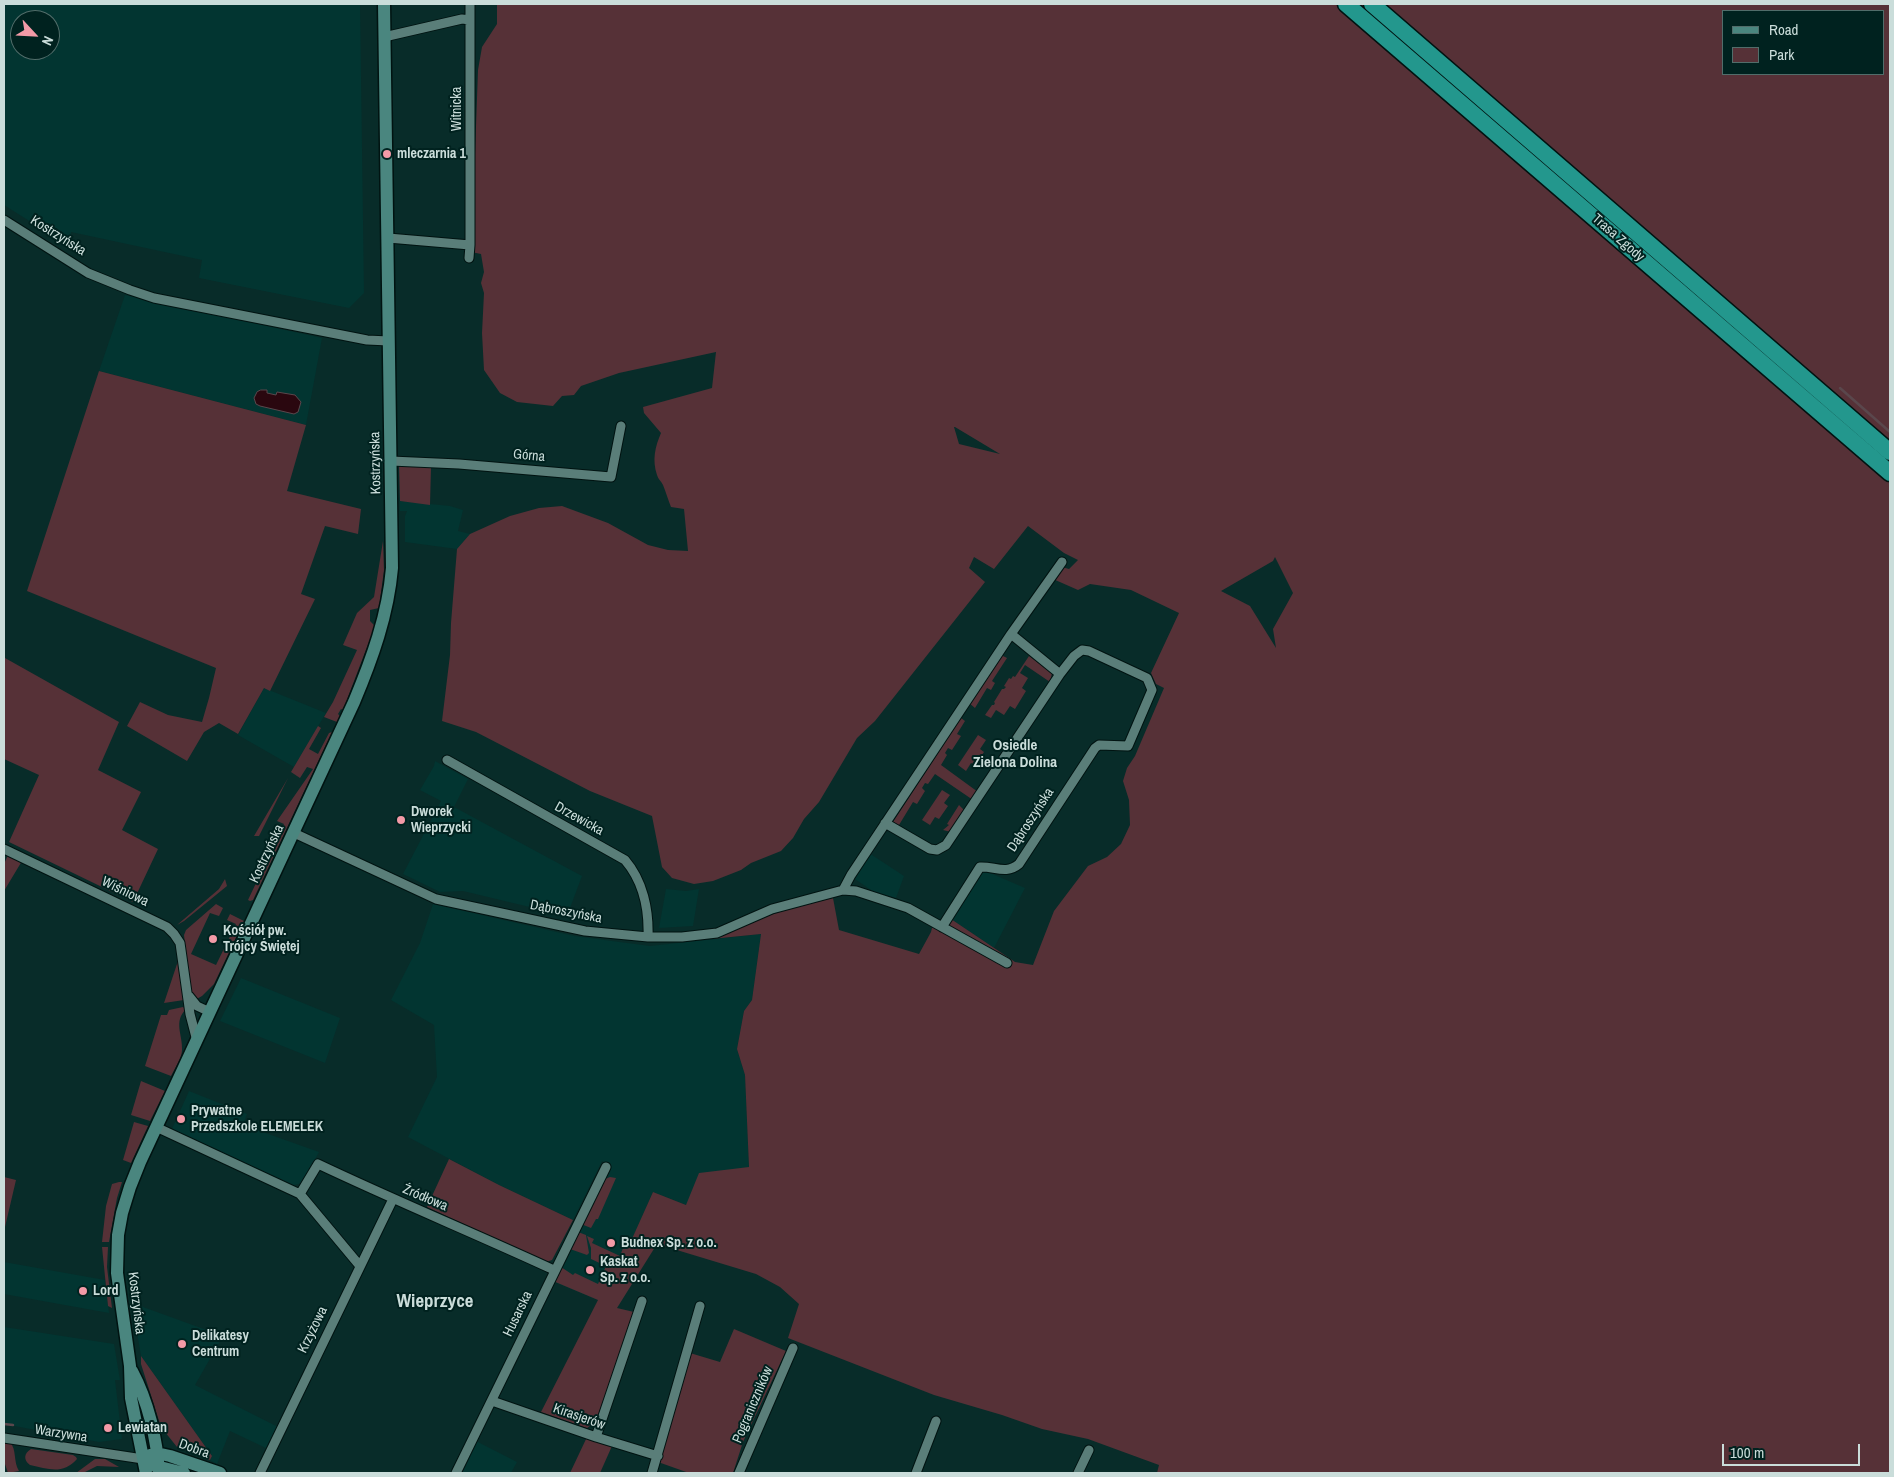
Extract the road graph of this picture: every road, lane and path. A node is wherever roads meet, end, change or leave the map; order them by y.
1 (384, 4) edge
2 (470, 4) edge
3 (1346, 4) edge
4 (1372, 4) edge
5 (470, 20) junction
6 (384, 36) junction
7 (4, 220) edge
8 (388, 238) junction
9 (470, 245) junction
10 (469, 258) dead end
11 (389, 341) junction
12 (622, 426) dead end
13 (1890, 452) edge
14 (391, 461) junction
15 (1890, 473) edge
16 (1062, 562) dead end
17 (1011, 634) junction
18 (1060, 674) junction
19 (447, 760) dead end
20 (885, 823) junction
21 (294, 833) junction
22 (4, 849) edge
23 (843, 890) junction
24 (942, 927) junction
25 (648, 938) junction
26 (1007, 963) dead end
27 (188, 996) junction
28 (210, 1012) junction
29 (196, 1041) junction
30 (156, 1127) junction
31 (606, 1167) dead end
32 (300, 1194) junction
33 (392, 1199) junction
34 (360, 1266) junction
35 (554, 1270) junction
36 (642, 1301) dead end
37 (700, 1306) dead end
38 (793, 1348) dead end
39 (130, 1366) junction
40 (492, 1401) junction
41 (936, 1421) dead end
42 (596, 1437) junction
43 (4, 1438) edge
44 (1089, 1450) dead end
45 (156, 1454) junction
46 (658, 1456) junction
47 (143, 1459) junction
48 (159, 1470) edge
49 (146, 1473) edge
50 (184, 1473) edge
51 (220, 1473) edge
52 (260, 1473) edge
53 (456, 1473) edge
54 (652, 1473) edge
55 (739, 1473) edge
56 (916, 1473) edge
57 (1078, 1473) edge

1 - 6 main road, Kostrzyńska
2 - 5 street, Witnicka
3 - 15 highway, Trasa Zgody
4 - 13 highway, Trasa Zgody
5 - 6 street
5 - 9 street, Witnicka
6 - 8 main road, Kostrzyńska
7 - 11 street, Kostrzyńska
8 - 9 street
8 - 11 main road, Kostrzyńska
9 - 10 street, Witnicka
11 - 14 main road, Kostrzyńska
12 - 14 street, Górna
14 - 21 main road, Kostrzyńska
16 - 17 street
17 - 18 street
17 - 20 street
18 - 20 street, Dąbroszyńska
18 - 24 street, Dąbroszyńska
19 - 25 street, Drzewicka
20 - 23 street
21 - 25 street, Dąbroszyńska
21 - 28 main road, Kostrzyńska
22 - 27 street, Wiśniowa
23 - 24 street, Dąbroszyńska
23 - 25 street, Dąbroszyńska
24 - 26 street, Dąbroszyńska
27 - 28 street
27 - 29 street, Wiśniowa
28 - 29 main road, Kostrzyńska
29 - 30 main road, Kostrzyńska
30 - 32 street
30 - 39 main road, Kostrzyńska
31 - 35 street, Husarska
32 - 33 street, Źródłowa
32 - 34 street
33 - 34 street, Krzyżowa
33 - 35 street, Źródłowa
34 - 52 street, Krzyżowa
35 - 40 street, Husarska
36 - 42 street
37 - 46 street
38 - 55 street, Pograniczników
39 - 45 main road, Kostrzyńska
39 - 47 main road, Kostrzyńska
40 - 42 street, Kirasjerów
40 - 53 street, Husarska
41 - 56 street
42 - 46 street, Kirasjerów
43 - 47 street, Warzywna
44 - 57 street
45 - 47 main road, Dobra
45 - 48 main road, Kostrzyńska
45 - 51 main road, Dobra
46 - 54 street
47 - 48 main road, Dobra
47 - 49 main road, Kostrzyńska
48 - 50 main road, Dobra

